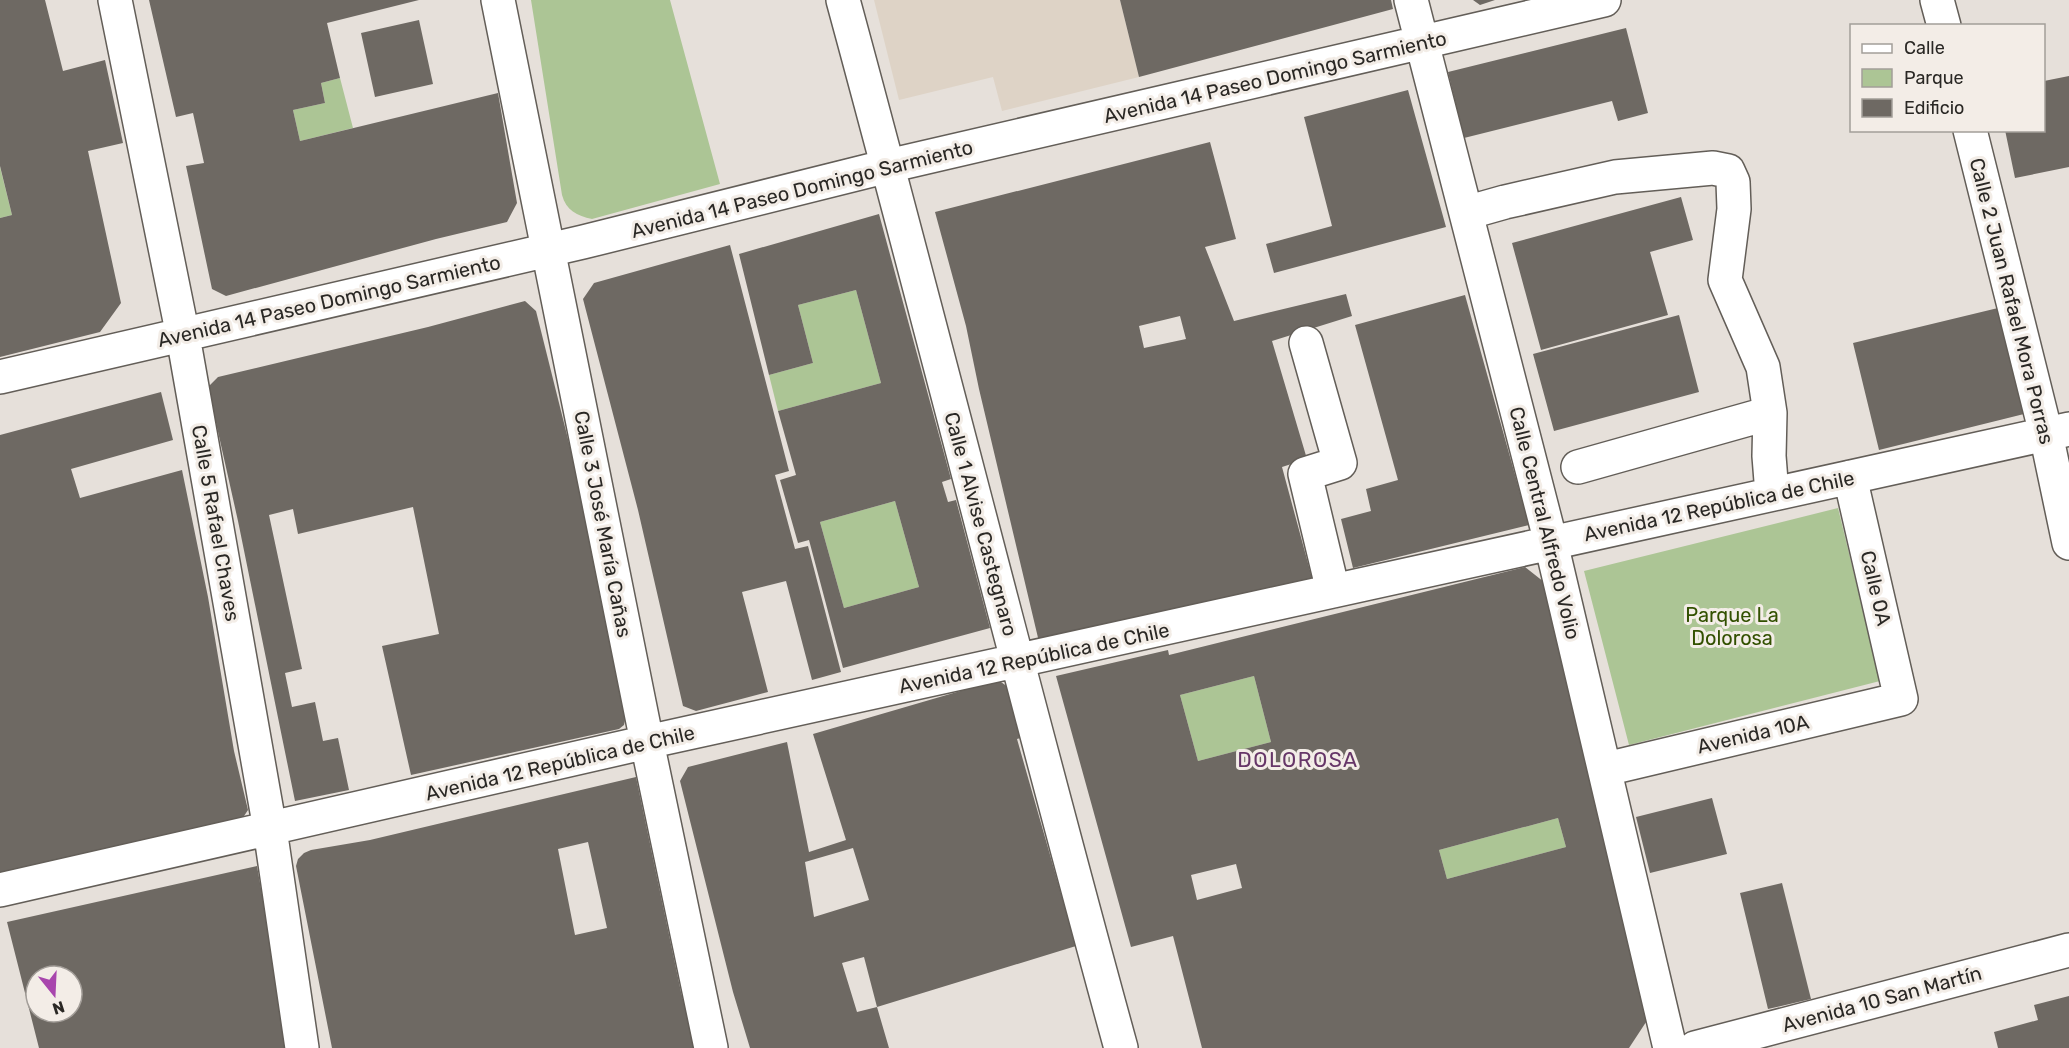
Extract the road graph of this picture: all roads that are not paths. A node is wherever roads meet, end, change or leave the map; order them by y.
1 (115, 0) edge
2 (498, 0) edge
3 (843, 0) edge
4 (1411, 0) edge
5 (1604, 0) edge
6 (1937, 0) edge
7 (1943, 24) edge
8 (1422, 42) junction
9 (1971, 132) edge
10 (888, 166) junction
11 (1466, 213) junction
12 (549, 250) junction
13 (183, 336) junction
14 (1306, 343) dead end
15 (0, 378) edge
16 (1770, 413) junction
17 (2058, 431) edge
18 (1578, 466) dead end
19 (1850, 477) junction
20 (1772, 494) junction
21 (1551, 543) junction
22 (2069, 543) edge
23 (1333, 591) junction
24 (1017, 662) junction
25 (1901, 699) joint
26 (647, 742) junction
27 (1606, 769) junction
28 (270, 829) junction
29 (0, 890) edge
30 (2069, 950) edge
31 (303, 1048) edge
32 (711, 1048) edge
33 (1121, 1048) edge
34 (1670, 1048) edge
35 (1695, 1048) edge

1 - 13 street, Calle 5 Rafael Chaves
2 - 12 street, Calle 3 José María Cañas
3 - 10 street, Calle 1 Alvise Castegnaro
4 - 8 street, Calle Central Alfredo Volio
5 - 8 street, Avenida 14 Paseo Domingo Sarmiento
6 - 7 street
8 - 10 street, Avenida 14 Paseo Domingo Sarmiento
8 - 11 street, Calle Central Alfredo Volio
9 - 17 street, Calle 2 Juan Rafael Mora Porras
10 - 12 street, Avenida 14 Paseo Domingo Sarmiento
10 - 24 street, Calle 1 Alvise Castegnaro
11 - 16 street
11 - 21 street, Calle Central Alfredo Volio
12 - 13 street, Avenida 14 Paseo Domingo Sarmiento
12 - 26 street, Calle 3 José María Cañas
13 - 15 street, Avenida 14 Paseo Domingo Sarmiento
13 - 28 street, Calle 5 Rafael Chaves
14 - 23 street
16 - 18 street
16 - 20 street
17 - 19 street, Avenida 12 República de Chile
17 - 22 street, Calle 2 Juan Rafael Mora Porras
19 - 20 street, Avenida 12 República de Chile
19 - 25 street, Calle 0A
20 - 21 street, Avenida 12 República de Chile
21 - 23 street, Avenida 12 República de Chile
21 - 27 street, Calle Central Alfredo Volio
23 - 24 street, Avenida 12 República de Chile
24 - 26 street, Avenida 12 República de Chile
24 - 33 street, Calle 1 Alvise Castegnaro
25 - 27 street, Avenida 10A
26 - 28 street, Avenida 12 República de Chile
26 - 32 street, Calle 3 José María Cañas
27 - 34 street, Calle Central Alfredo Volio
28 - 29 street, Avenida 12 República de Chile
28 - 31 street, Calle 5 Rafael Chaves
30 - 35 street, Avenida 10 San Martín

